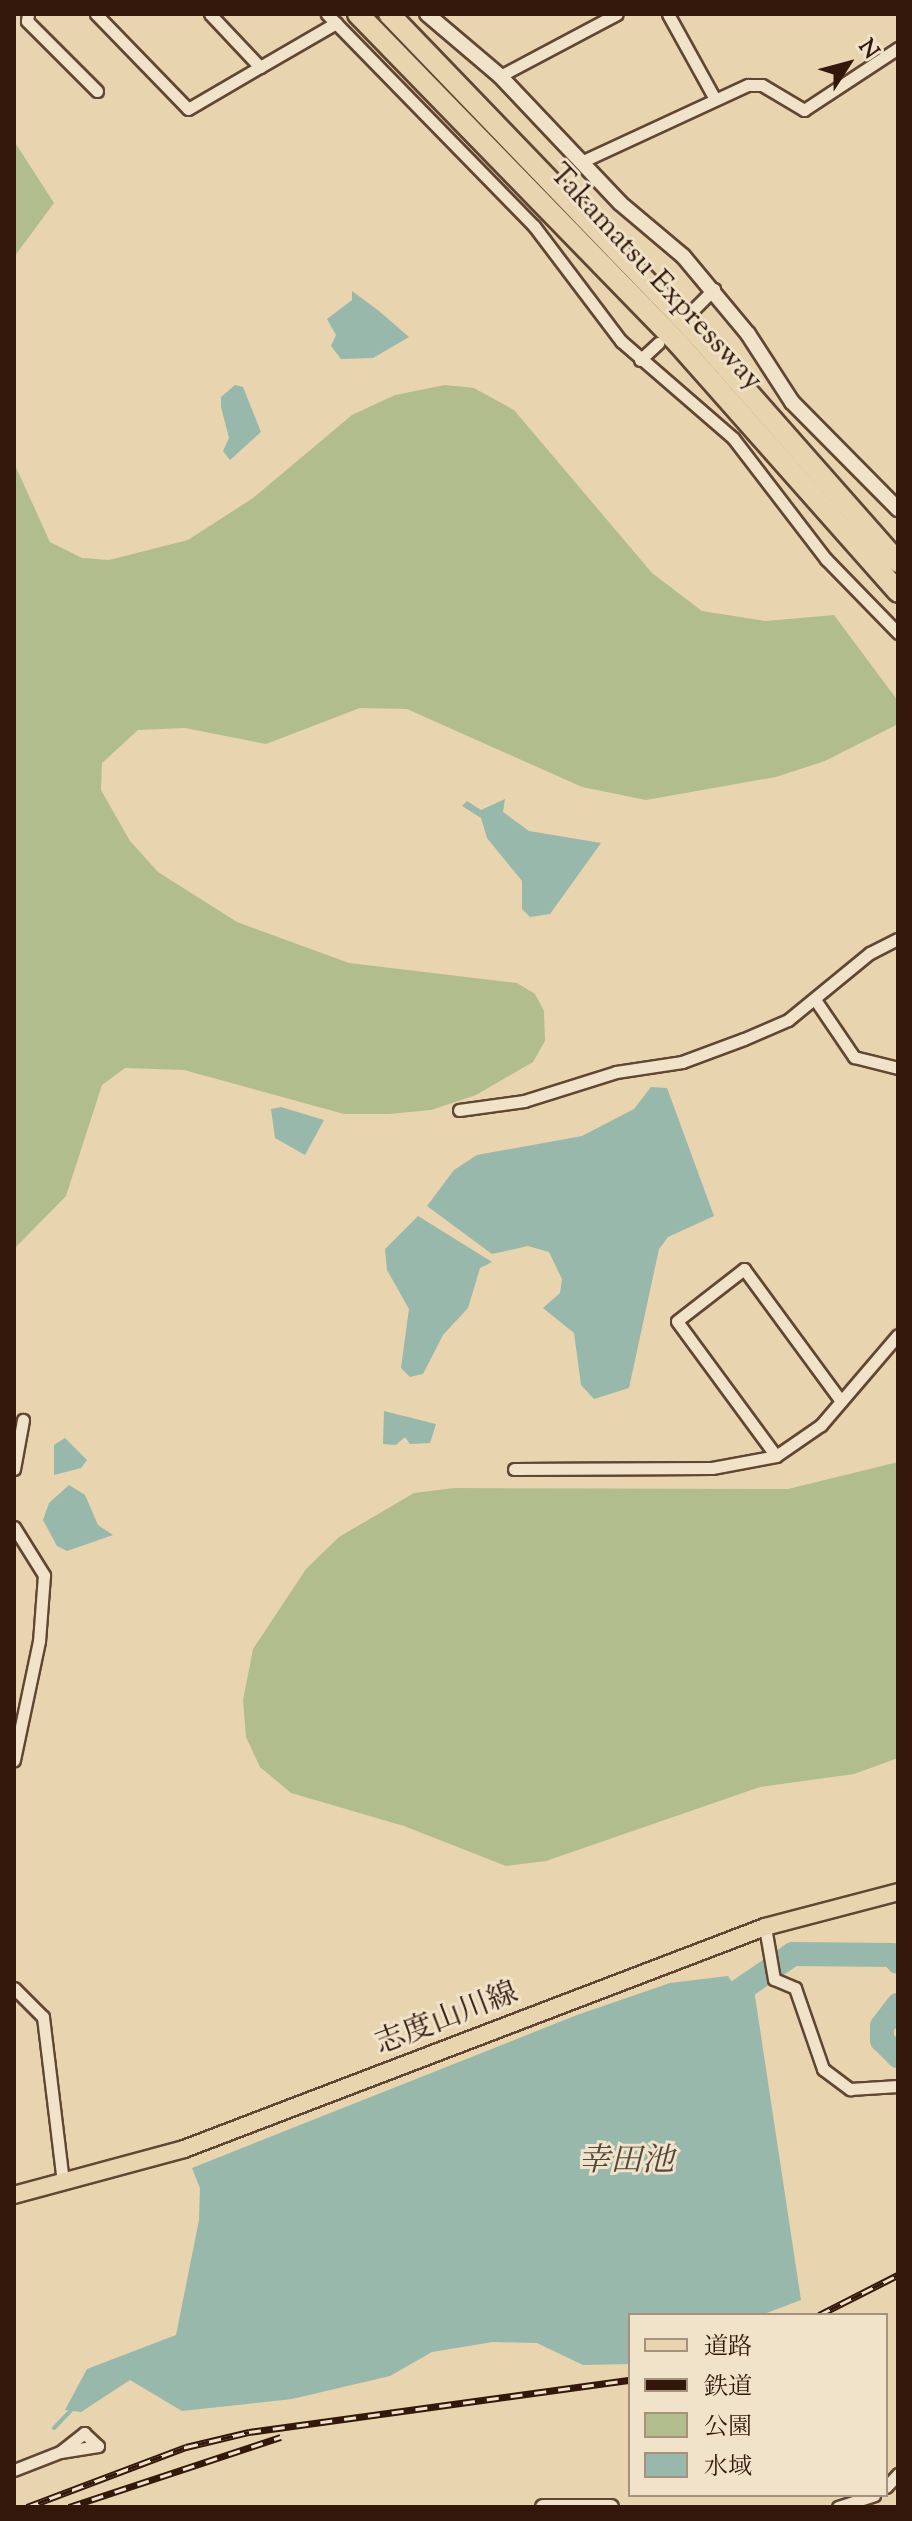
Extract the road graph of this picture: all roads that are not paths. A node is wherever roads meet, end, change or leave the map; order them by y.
1 (28, 14) edge
2 (96, 14) edge
3 (210, 14) edge
4 (358, 14) edge
5 (389, 14) edge
6 (427, 14) edge
7 (617, 14) edge
8 (668, 14) edge
9 (331, 19) edge
10 (898, 48) edge
11 (260, 67) junction
12 (500, 76) junction
13 (97, 91) dead end
14 (715, 99) junction
15 (581, 162) junction
16 (714, 289) junction
17 (695, 308) dead end
18 (658, 343) dead end
19 (640, 360) junction
20 (898, 509) edge
21 (898, 562) edge
22 (898, 592) edge
23 (898, 633) edge
24 (898, 939) edge
25 (816, 1001) junction
26 (898, 1068) edge
27 (459, 1110) dead end
28 (898, 1335) edge
29 (841, 1401) junction
30 (23, 1420) dead end
31 (776, 1456) junction
32 (14, 1469) edge
33 (514, 1469) dead end
34 (14, 1527) edge
35 (14, 1760) edge
36 (898, 1892) edge
37 (765, 1927) junction
38 (14, 1988) edge
39 (898, 2086) edge
40 (63, 2182) junction
41 (14, 2195) edge
42 (60, 2452) dead end
43 (14, 2470) edge
44 (868, 2497) edge
45 (543, 2507) edge
46 (611, 2507) edge
47 (838, 2507) edge

1 - 13 street
2 - 11 street
3 - 11 street
4 - 22 highway, Takamatsu Expressway
5 - 21 highway, Takamatsu Expressway
6 - 12 street
7 - 12 street
8 - 14 street
9 - 11 street
9 - 19 street
10 - 14 street
12 - 15 street
14 - 15 street
15 - 16 street
16 - 17 street
16 - 20 street
18 - 19 street
19 - 23 street
24 - 25 street
25 - 26 street
25 - 27 street
28 - 29 street
29 - 31 street
29 - 31 street
30 - 32 street
31 - 33 street
34 - 35 street
36 - 37 main road, 志度山川線
37 - 39 street
37 - 40 main road, 志度山川線
38 - 40 street
40 - 41 main road, 志度山川線
42 - 43 street
44 - 47 street
45 - 46 street

